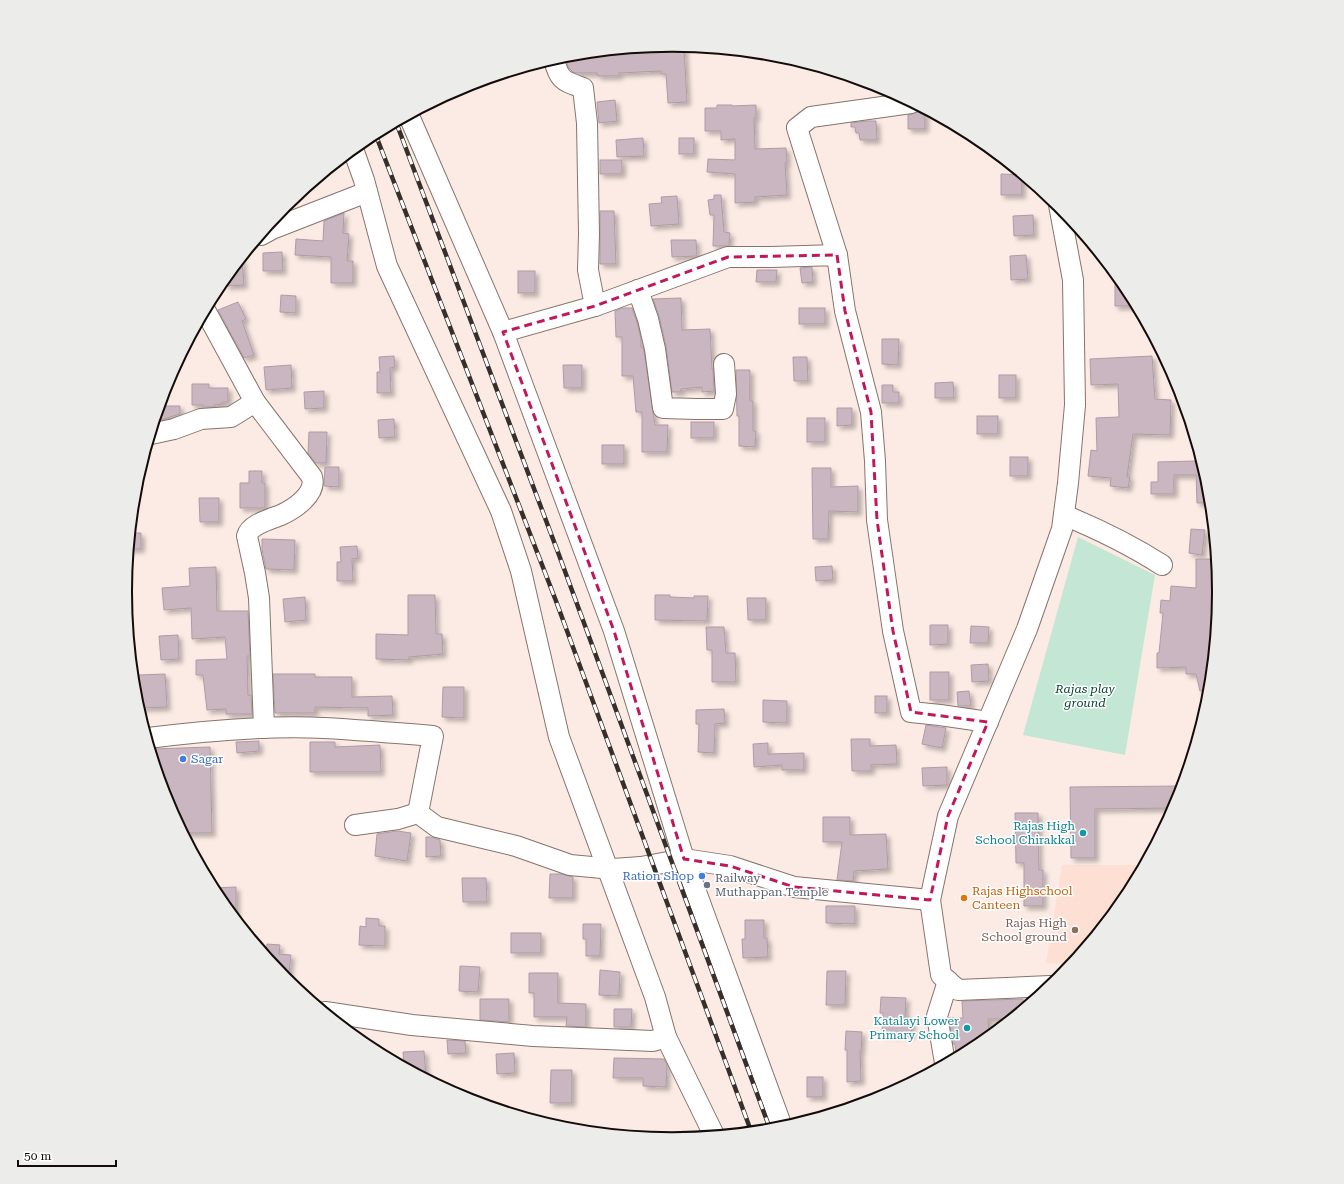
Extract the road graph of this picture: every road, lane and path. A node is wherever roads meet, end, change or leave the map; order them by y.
1 (555, 65) edge
2 (903, 104) edge
3 (410, 120) edge
4 (355, 155) edge
5 (367, 192) junction
6 (1061, 218) edge
7 (273, 229) edge
8 (837, 255) junction
9 (638, 290) junction
10 (595, 306) junction
11 (208, 316) edge
12 (504, 332) junction
13 (724, 364) dead end
14 (255, 402) junction
15 (156, 433) edge
16 (1064, 515) junction
17 (1162, 565) dead end
18 (988, 722) junction
19 (264, 728) junction
20 (152, 737) edge
21 (418, 813) junction
22 (355, 825) dead end
23 (684, 859) junction
24 (608, 868) junction
25 (930, 900) junction
26 (948, 981) junction
27 (1041, 986) edge
28 (335, 1013) edge
29 (666, 1037) junction
30 (944, 1059) edge
31 (780, 1121) edge
32 (712, 1130) edge

1 - 10 street
2 - 8 street
3 - 12 street
4 - 5 street
5 - 7 street
5 - 24 street
6 - 16 street
8 - 9 street
8 - 18 street
9 - 10 street
9 - 13 street
10 - 12 street
11 - 14 street
12 - 23 street
14 - 15 street
14 - 19 street
16 - 17 street
16 - 18 street
18 - 25 street
19 - 20 street
19 - 21 street
21 - 22 street
21 - 24 street
23 - 24 street
23 - 25 street
23 - 31 street
24 - 29 street
25 - 26 street
26 - 27 street
26 - 30 street
28 - 29 street
29 - 32 street

